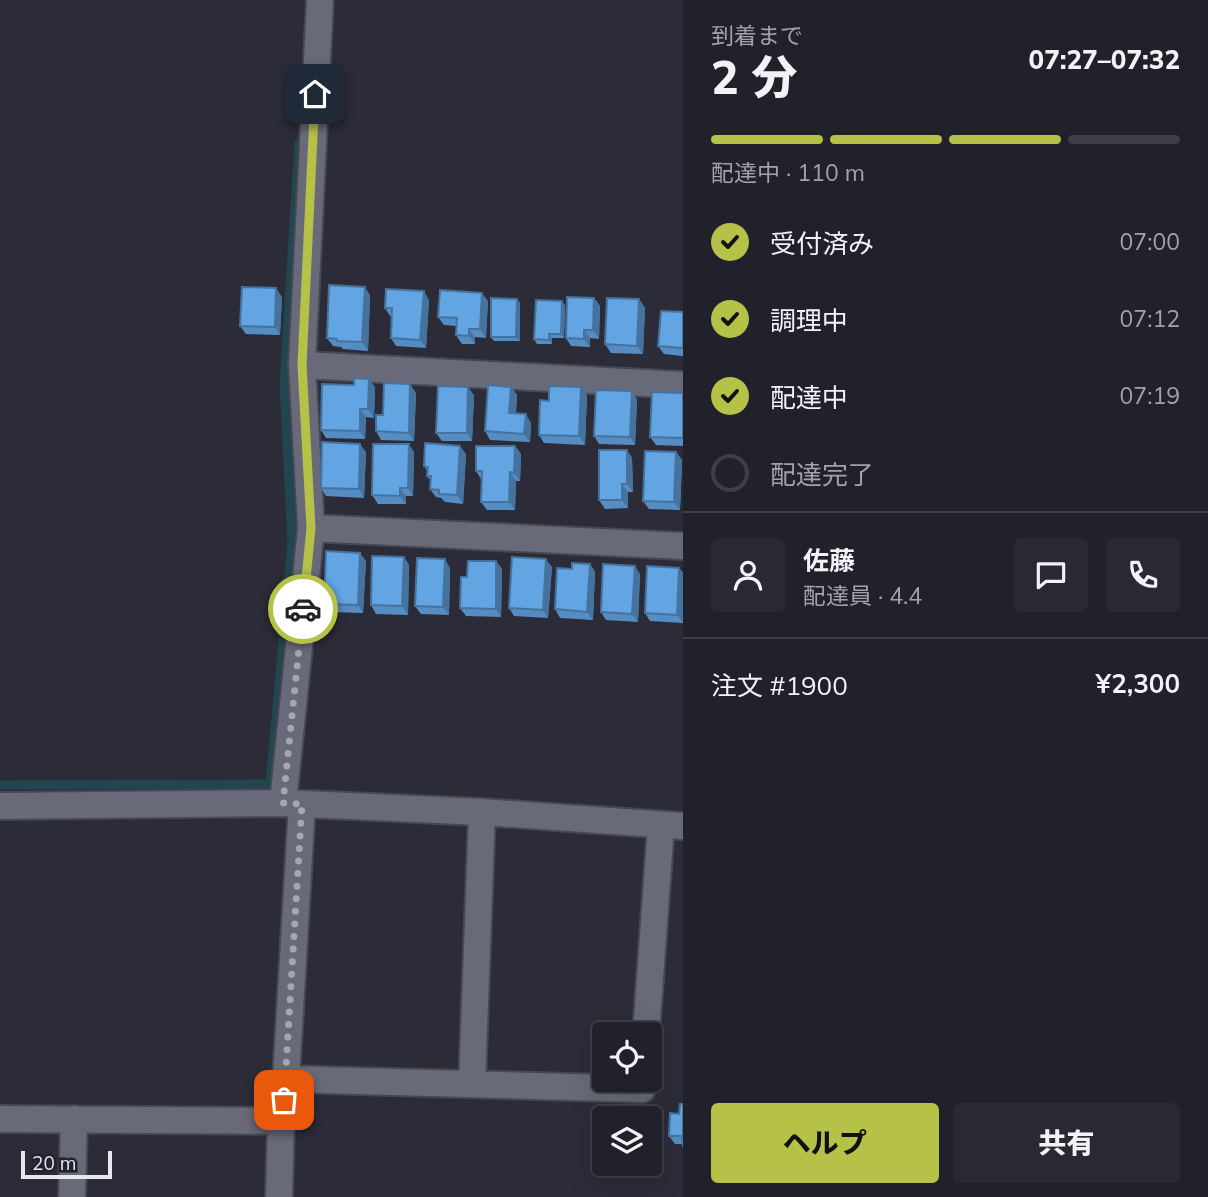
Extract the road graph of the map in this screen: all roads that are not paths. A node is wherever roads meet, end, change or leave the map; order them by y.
1 (320, 0) edge
2 (302, 365) junction
3 (683, 386) edge
4 (311, 528) junction
5 (683, 546) edge
6 (293, 804) junction
7 (0, 806) edge
8 (482, 813) junction
9 (672, 825) edge
10 (647, 1022) edge
11 (286, 1079) junction
12 (472, 1084) junction
13 (592, 1088) edge
14 (0, 1119) edge
15 (74, 1119) junction
16 (281, 1121) junction
17 (72, 1197) edge
18 (279, 1197) edge

1 - 2 street
2 - 3 street
2 - 4 street
4 - 5 street
4 - 6 street
6 - 7 street
6 - 8 street
6 - 11 street
8 - 9 street
8 - 12 street
9 - 10 street
11 - 12 street
11 - 16 street
12 - 13 street
14 - 15 street
15 - 16 street
15 - 17 street
16 - 18 street

